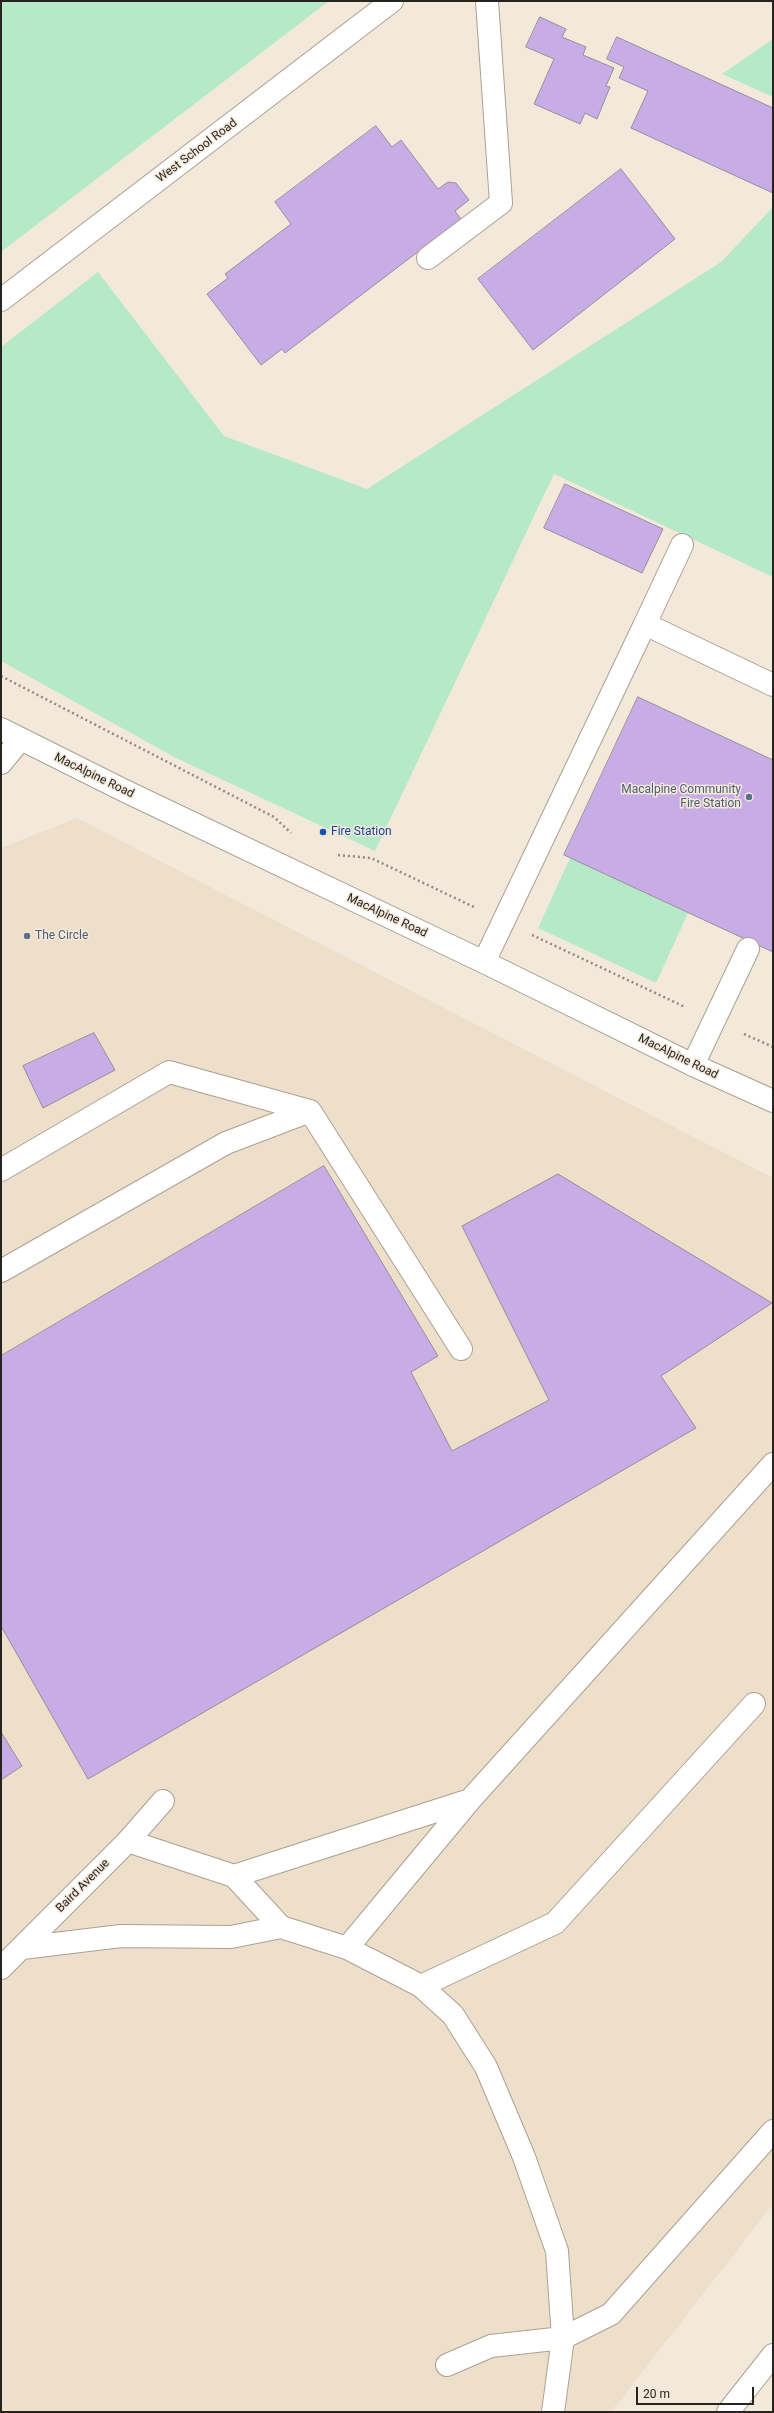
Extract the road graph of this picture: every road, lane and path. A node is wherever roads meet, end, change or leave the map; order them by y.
1 (392, 1) edge
2 (487, 1) edge
3 (428, 258) dead end
4 (1, 300) edge
5 (682, 545) dead end
6 (645, 624) junction
7 (1, 676) edge
8 (773, 685) edge
9 (1, 729) edge
10 (20, 740) junction
11 (1, 763) edge
12 (295, 836) dead end
13 (335, 855) dead end
14 (503, 921) junction
15 (748, 949) dead end
16 (484, 962) junction
17 (714, 1021) junction
18 (773, 1047) edge
19 (693, 1065) junction
20 (773, 1101) edge
21 (310, 1110) junction
22 (1, 1170) edge
23 (1, 1271) edge
24 (461, 1349) dead end
25 (773, 1464) edge
26 (754, 1704) dead end
27 (470, 1800) junction
28 (163, 1801) dead end
29 (128, 1841) junction
30 (234, 1876) junction
31 (281, 1927) junction
32 (22, 1948) junction
33 (347, 1948) junction
34 (1, 1968) edge
35 (421, 1986) junction
36 (773, 2131) edge
37 (563, 2338) junction
38 (773, 2356) edge
39 (447, 2365) dead end
40 (553, 2412) edge
41 (728, 2412) edge

1 - 4 main road, West School Road
2 - 3 main road
5 - 6 main road
6 - 8 main road
6 - 14 main road
7 - 12 path
9 - 10 main road, MacAlpine Road
10 - 11 main road
10 - 16 main road, MacAlpine Road
13 - 14 path
14 - 16 main road
14 - 17 path
15 - 17 main road
16 - 19 main road, MacAlpine Road
17 - 18 path
17 - 19 main road
19 - 20 main road, MacAlpine Road
21 - 22 main road
21 - 23 main road
21 - 24 main road
25 - 27 main road
26 - 35 main road
27 - 30 main road
27 - 33 main road
28 - 29 main road, Baird Avenue
29 - 30 main road
29 - 32 main road, Baird Avenue
30 - 31 main road
31 - 32 main road
31 - 33 main road
32 - 34 main road, Baird Avenue
33 - 35 main road
35 - 37 main road
36 - 37 main road
37 - 39 main road
37 - 40 main road
38 - 41 main road

